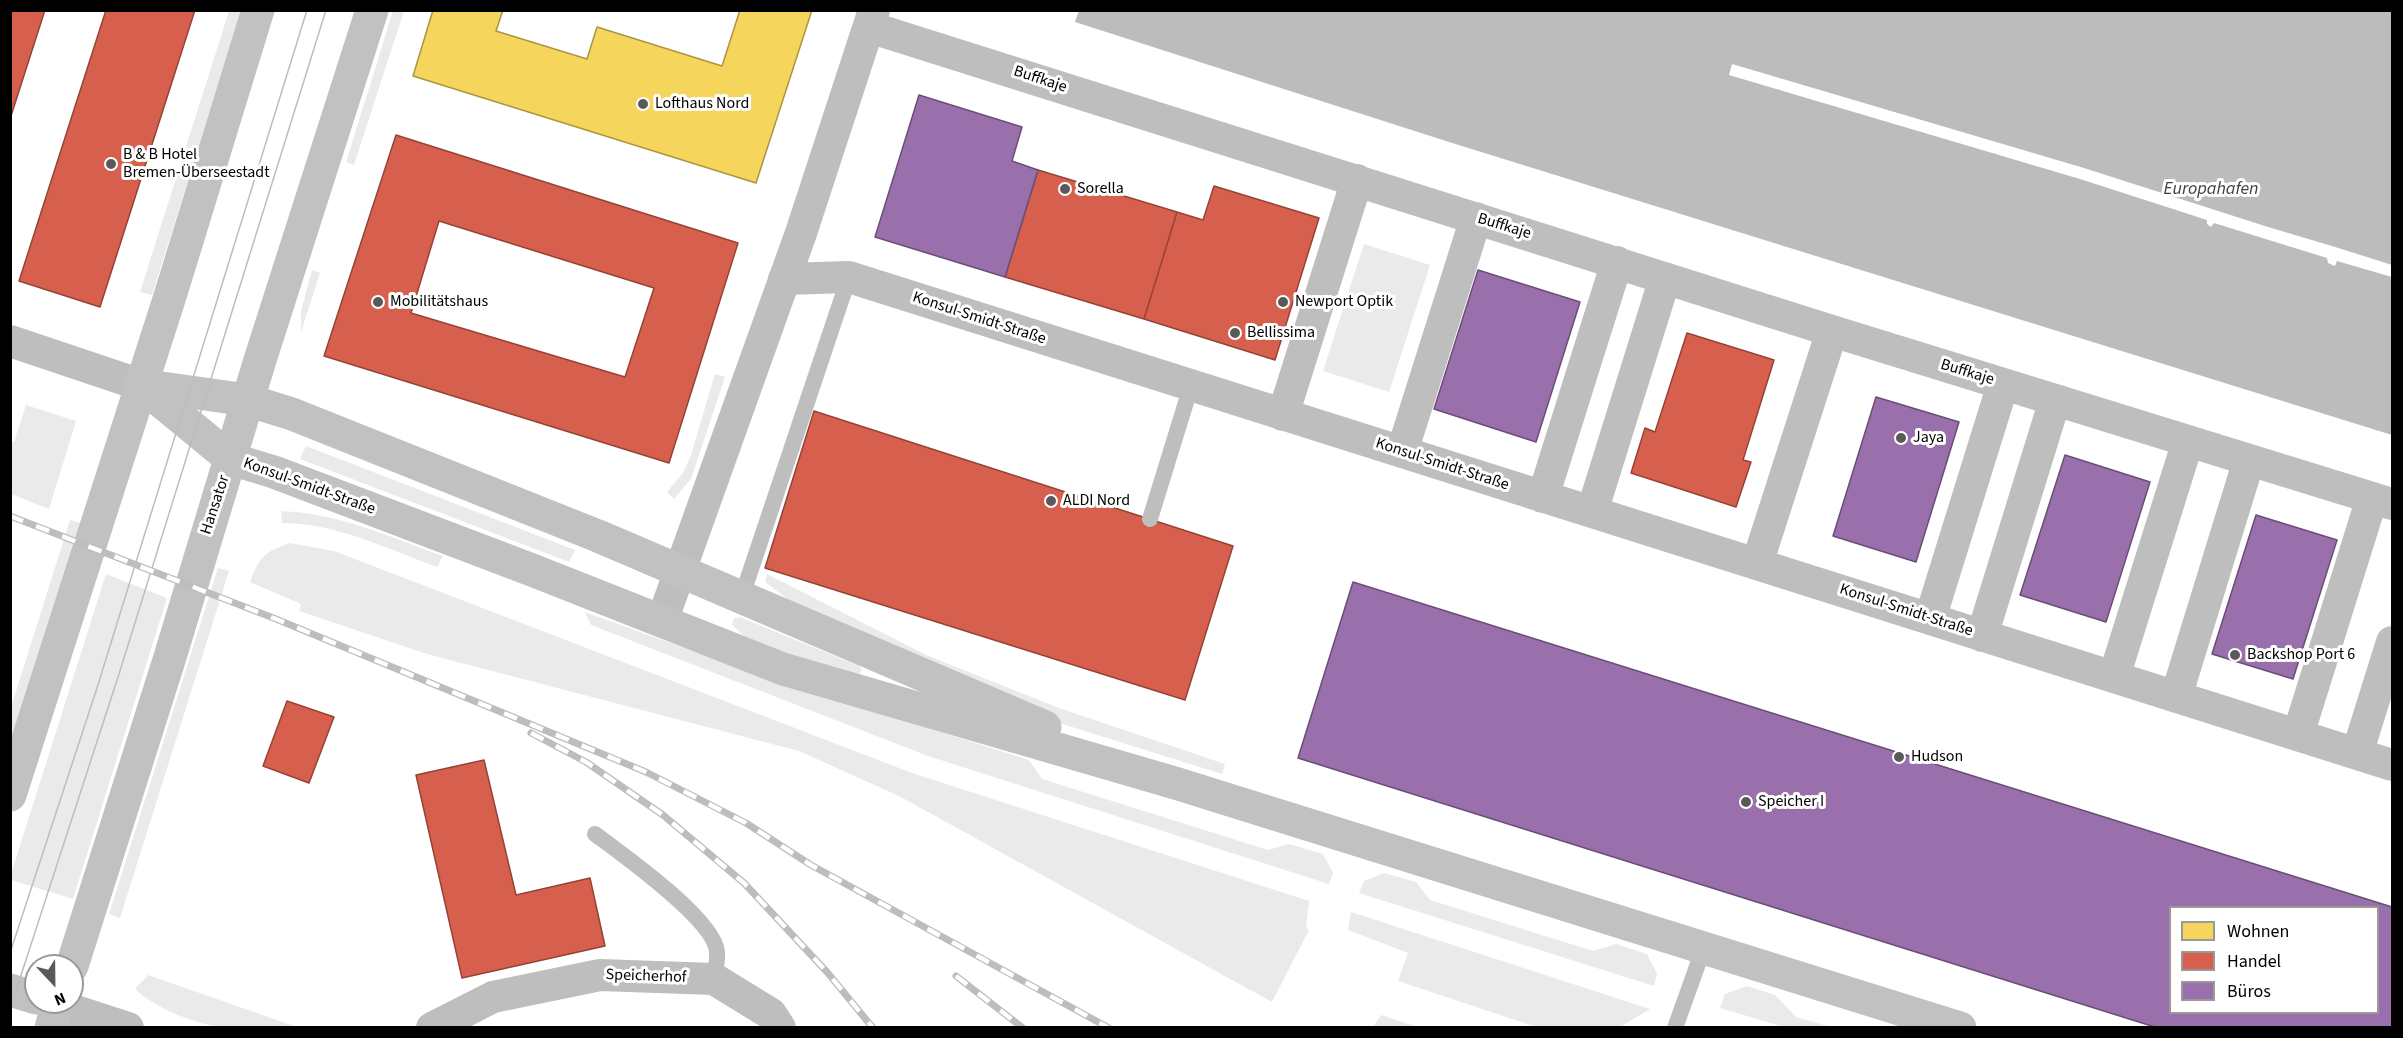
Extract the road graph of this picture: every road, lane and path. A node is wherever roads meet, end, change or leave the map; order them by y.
1 (258, 10) edge
2 (372, 10) edge
3 (871, 19) edge
4 (1357, 180) junction
5 (1476, 218) junction
6 (1617, 262) junction
7 (849, 278) junction
8 (1665, 278) junction
9 (784, 279) junction
10 (1832, 331) junction
11 (10, 341) edge
12 (2003, 384) junction
13 (141, 385) junction
14 (1191, 386) junction
15 (248, 400) junction
16 (2055, 400) junction
17 (1283, 415) junction
18 (2188, 441) junction
19 (1402, 452) junction
20 (231, 459) junction
21 (2249, 460) junction
22 (1543, 497) junction
23 (2382, 501) edge
24 (1592, 512) junction
25 (1150, 519) dead end
26 (1757, 564) junction
27 (680, 570) junction
28 (742, 596) junction
29 (1930, 619) junction
30 (662, 621) junction
31 (1982, 636) junction
32 (2392, 642) edge
33 (2114, 677) junction
34 (2176, 697) junction
35 (2298, 735) junction
36 (2357, 754) junction
37 (2392, 765) edge
38 (1175, 783) junction
39 (10, 795) edge
40 (595, 834) dead end
41 (1704, 947) junction
42 (76, 954) edge
43 (714, 980) junction
44 (10, 990) edge
45 (24, 996) edge
46 (76, 1014) edge
47 (128, 1028) edge
48 (432, 1028) edge
49 (780, 1028) edge
50 (1675, 1028) edge
51 (1960, 1028) edge

1 - 13 street
2 - 15 street, Hansator
3 - 4 street, Buffkaje
3 - 9 street, Buffkaje
4 - 5 street, Buffkaje
4 - 17 street
5 - 6 street, Buffkaje
5 - 19 street
6 - 8 street, Buffkaje
6 - 22 street
7 - 9 street, Konsul-Smidt-Straße
7 - 14 street, Konsul-Smidt-Straße
7 - 28 lane
8 - 10 street, Buffkaje
8 - 24 street
9 - 27 street
10 - 12 street, Buffkaje
10 - 26 street
11 - 13 street
12 - 16 street, Buffkaje
12 - 29 street
13 - 15 street, Konsul-Smidt-Straße
13 - 20 street, Konsul-Smidt-Straße
13 - 39 street
14 - 17 street, Konsul-Smidt-Straße
14 - 25 lane
15 - 20 street, Hansator
15 - 27 street, Konsul-Smidt-Straße
16 - 18 street, Buffkaje
16 - 31 street
17 - 19 street, Konsul-Smidt-Straße
18 - 21 street, Buffkaje
18 - 33 street
19 - 22 street, Konsul-Smidt-Straße
20 - 30 street, Konsul-Smidt-Straße
20 - 42 street, Hansator
21 - 23 street, Buffkaje
21 - 34 street
22 - 24 street, Konsul-Smidt-Straße
23 - 35 street
24 - 26 street, Konsul-Smidt-Straße
26 - 29 street, Konsul-Smidt-Straße
27 - 28 street, Konsul-Smidt-Straße
27 - 30 street
28 - 38 street, Konsul-Smidt-Straße
29 - 31 street, Konsul-Smidt-Straße
30 - 38 street, Konsul-Smidt-Straße
31 - 33 street, Konsul-Smidt-Straße
32 - 36 street
33 - 34 street, Konsul-Smidt-Straße
34 - 35 street, Konsul-Smidt-Straße
35 - 36 street, Konsul-Smidt-Straße
36 - 37 street, Konsul-Smidt-Straße
38 - 41 street, Konsul-Smidt-Straße
40 - 43 lane
41 - 50 lane
41 - 51 street, Konsul-Smidt-Straße
43 - 48 street, Speicherhof
43 - 49 street, Speicherhof
44 - 45 street
46 - 47 street

